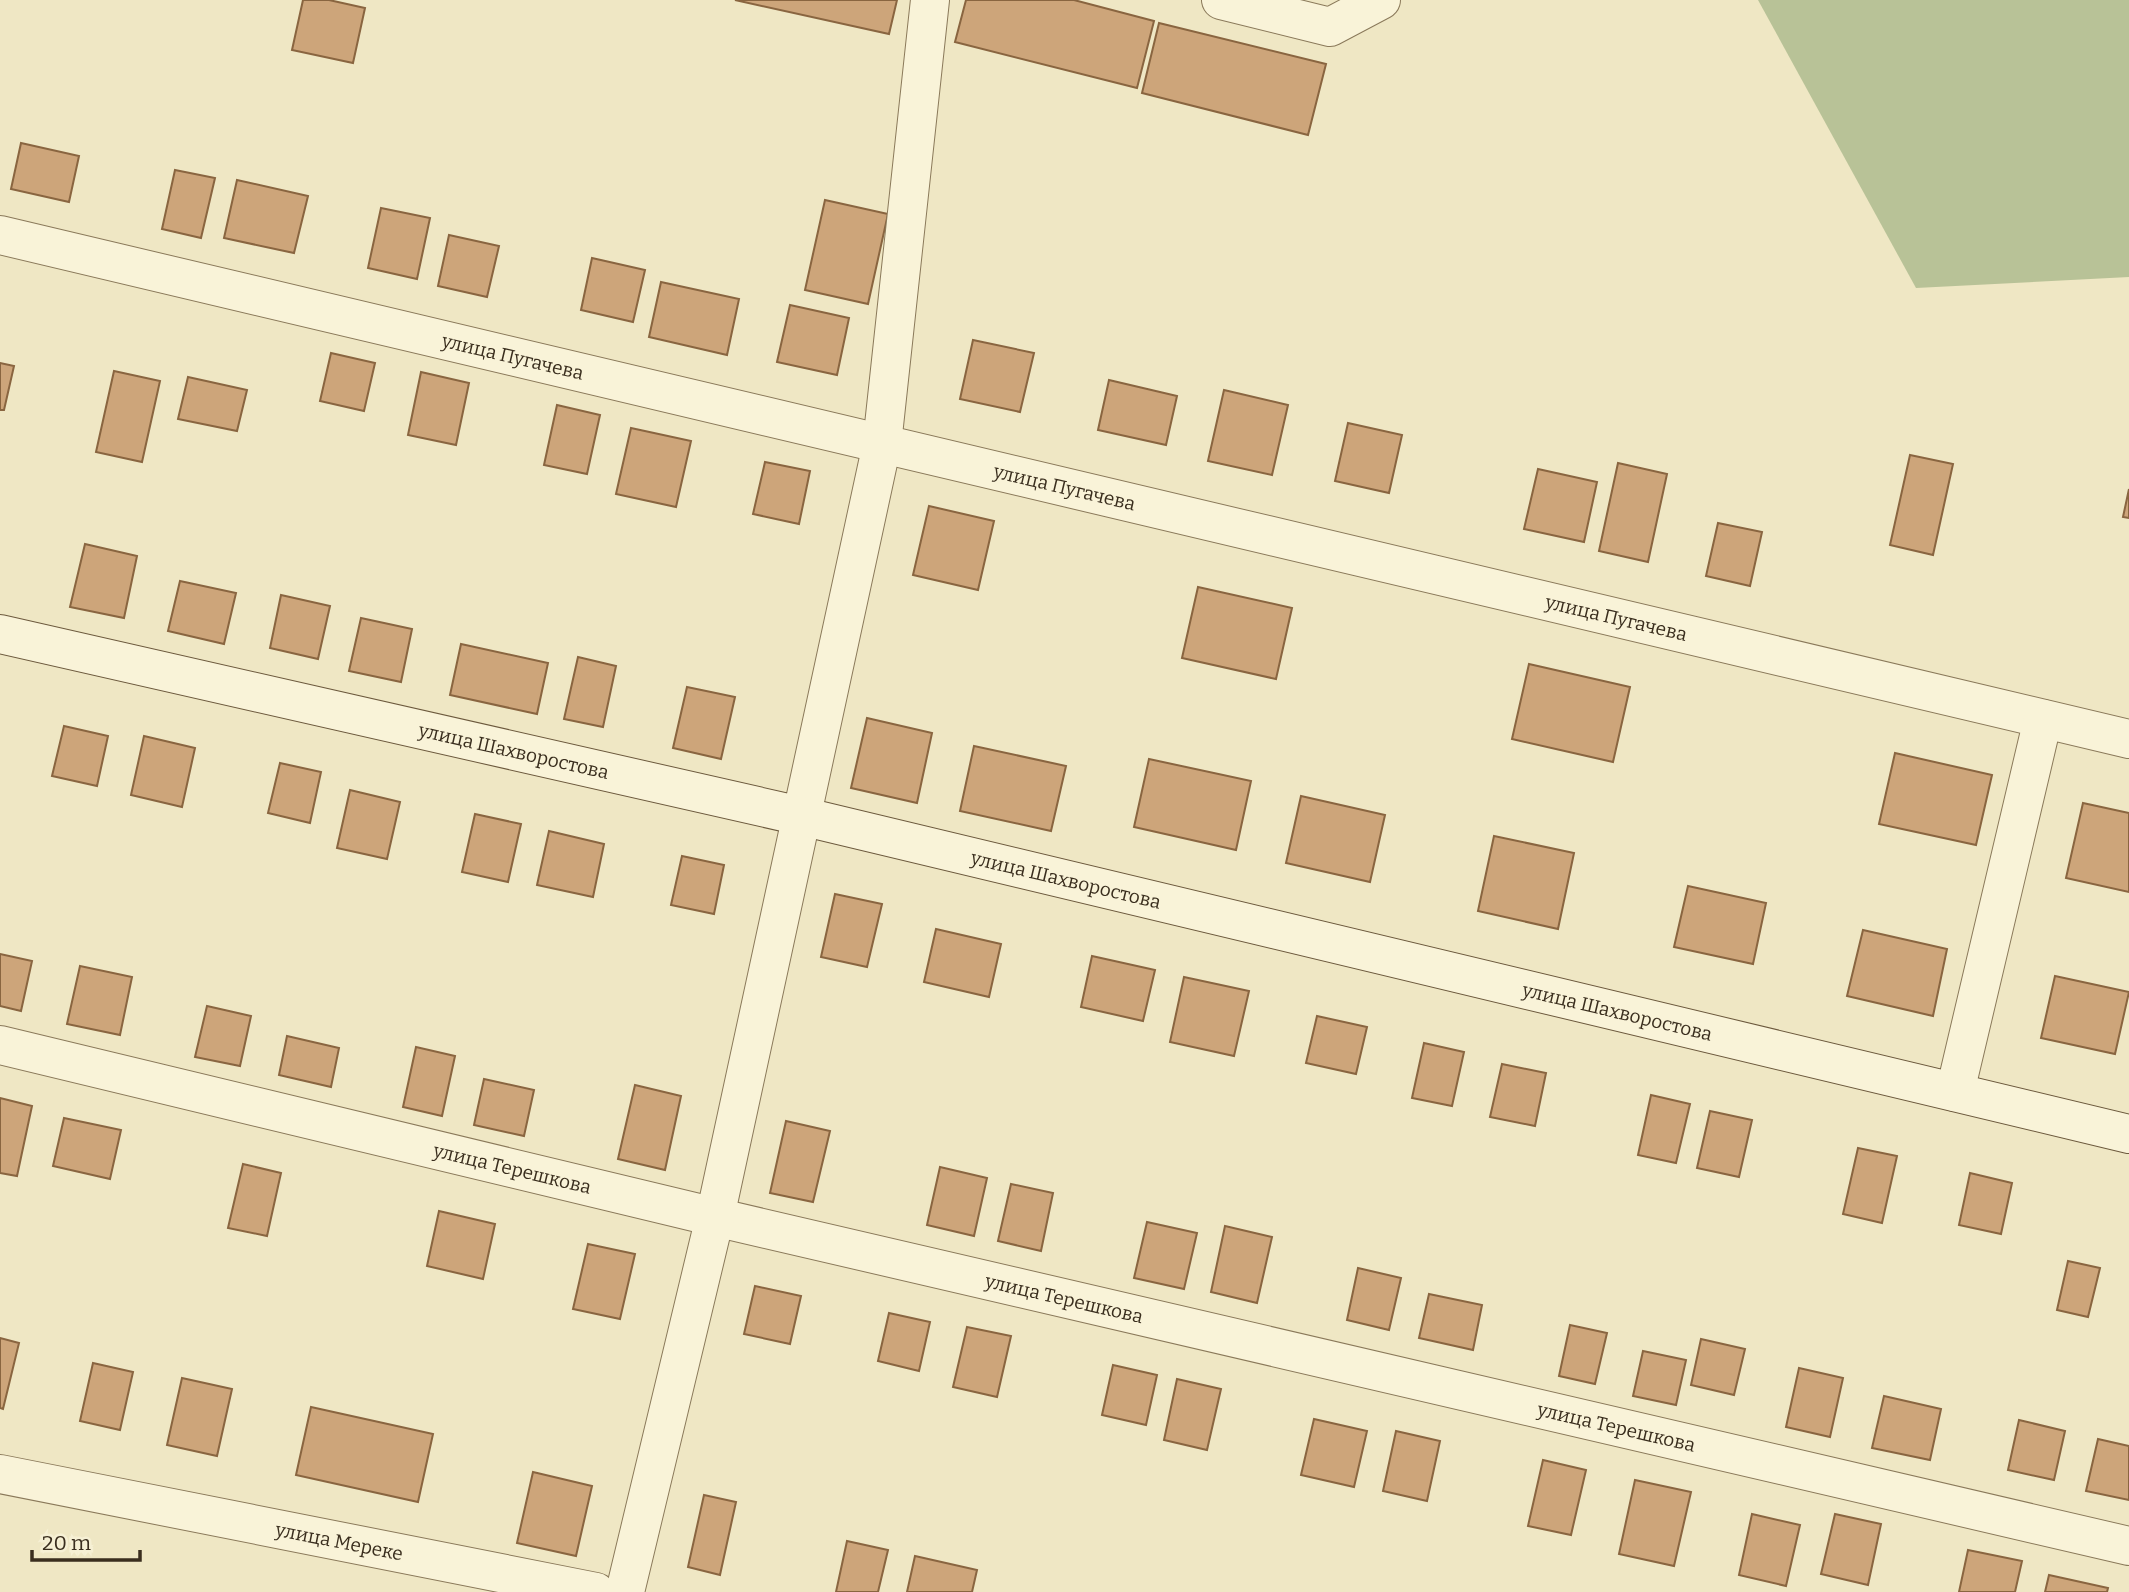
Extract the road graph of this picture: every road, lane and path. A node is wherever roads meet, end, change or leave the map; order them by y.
1 (930, 0) edge
2 (1221, 0) edge
3 (1381, 0) edge
4 (0, 235) edge
5 (882, 444) junction
6 (0, 634) edge
7 (2043, 719) junction
8 (2129, 739) edge
9 (801, 816) junction
10 (0, 1045) edge
11 (1955, 1092) junction
12 (2129, 1134) edge
13 (715, 1217) junction
14 (0, 1474) edge
15 (2129, 1546) edge
16 (596, 1592) edge
17 (625, 1592) edge

1 - 5 street
2 - 3 street
4 - 5 street, улица Пугачева
5 - 7 street, улица Пугачева
5 - 9 street
6 - 9 street, улица Шахворостова
7 - 8 street, улица Пугачева
7 - 11 street
9 - 11 street, улица Шахворостова
9 - 13 street
10 - 13 street, улица Терешкова
11 - 12 street, улица Шахворостова
13 - 15 street, улица Терешкова
13 - 17 street
14 - 16 street, улица Мереке

